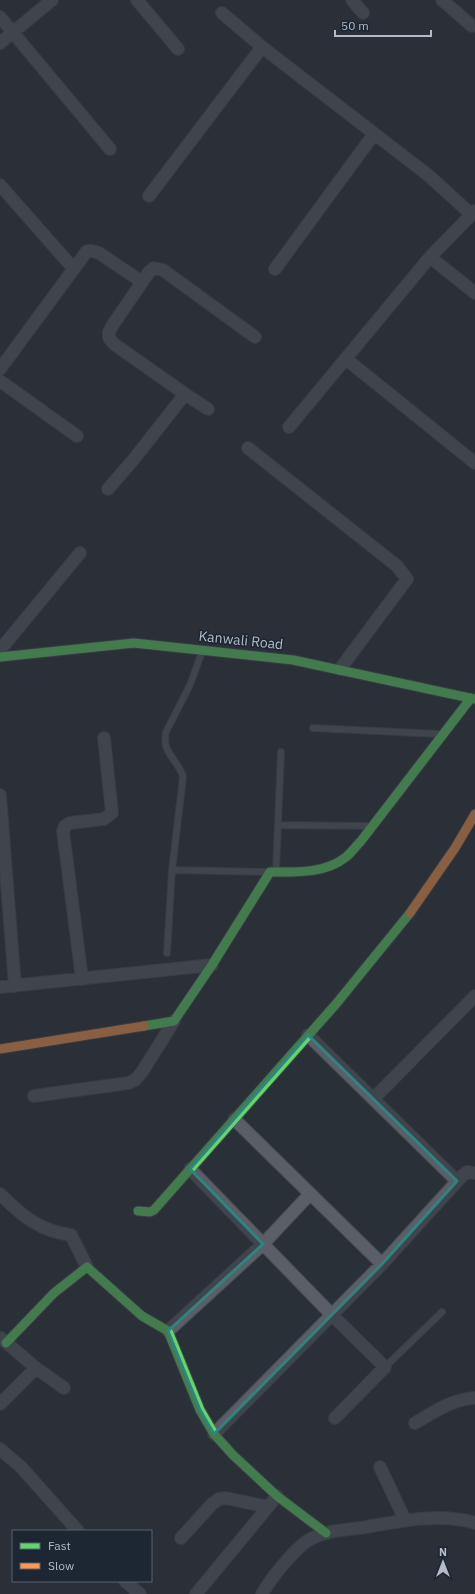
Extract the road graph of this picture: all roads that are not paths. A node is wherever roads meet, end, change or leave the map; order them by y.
1 (52, 0) edge
2 (137, 0) edge
3 (352, 0) edge
4 (442, 0) edge
5 (222, 13) dead end
6 (363, 13) dead end
7 (0, 17) edge
8 (472, 26) dead end
9 (13, 32) junction
10 (0, 43) edge
11 (262, 47) junction
12 (178, 50) dead end
13 (374, 134) junction
14 (110, 149) dead end
15 (0, 185) edge
16 (149, 196) dead end
17 (473, 213) edge
18 (430, 257) junction
19 (73, 268) junction
20 (274, 269) dead end
21 (142, 282) junction
22 (475, 293) edge
23 (255, 337) dead end
24 (346, 359) junction
25 (2, 360) edge
26 (0, 381) edge
27 (185, 394) junction
28 (208, 409) dead end
29 (289, 427) dead end
30 (77, 436) dead end
31 (248, 448) dead end
32 (475, 463) edge
33 (108, 489) dead end
34 (80, 553) dead end
35 (0, 650) edge
36 (203, 650) junction
37 (0, 657) edge
38 (340, 669) junction
39 (473, 698) edge
40 (313, 728) dead end
41 (444, 734) junction
42 (104, 738) dead end
43 (281, 752) dead end
44 (0, 795) edge
45 (475, 814) edge
46 (279, 825) junction
47 (373, 826) junction
48 (172, 870) junction
49 (273, 872) junction
50 (167, 954) dead end
51 (212, 965) junction
52 (82, 979) junction
53 (14, 986) junction
54 (0, 987) edge
55 (475, 996) edge
56 (174, 1021) junction
57 (308, 1035) junction
58 (0, 1049) edge
59 (34, 1096) dead end
60 (373, 1099) junction
61 (234, 1119) junction
62 (190, 1169) junction
63 (475, 1173) edge
64 (457, 1181) junction
65 (0, 1194) edge
66 (310, 1194) junction
67 (138, 1211) dead end
68 (263, 1244) junction
69 (382, 1264) junction
70 (87, 1268) junction
71 (442, 1312) dead end
72 (332, 1315) junction
73 (168, 1331) junction
74 (3, 1340) edge
75 (385, 1367) junction
76 (36, 1368) junction
77 (64, 1388) dead end
78 (475, 1398) edge
79 (0, 1404) edge
80 (335, 1418) dead end
81 (415, 1423) dead end
82 (214, 1434) junction
83 (2, 1455) edge
84 (380, 1467) dead end
85 (278, 1496) junction
86 (268, 1507) junction
87 (405, 1520) junction
88 (475, 1523) edge
89 (77, 1530) edge
90 (326, 1533) junction
91 (181, 1538) dead end
92 (126, 1582) edge
93 (140, 1594) edge
94 (196, 1594) edge
95 (262, 1594) edge

1 - 9 street
2 - 12 street
3 - 6 street
4 - 8 street
5 - 11 street
7 - 9 street
9 - 10 street
9 - 14 street
11 - 13 street
11 - 16 street
13 - 17 street
13 - 20 street
15 - 19 street
17 - 18 street
18 - 22 street
18 - 24 street
19 - 21 street
19 - 25 street
21 - 23 street
21 - 27 street
24 - 29 street
24 - 32 street
26 - 30 street
27 - 28 street
27 - 33 street
31 - 38 street
34 - 35 street
36 - 37 street, Kanwali Road
36 - 38 street, Kanwali Road
36 - 48 lane
38 - 39 street, Kanwali Road
39 - 41 street
40 - 41 lane
41 - 47 street
42 - 52 street
43 - 46 lane
44 - 53 street
45 - 57 street
46 - 47 lane
46 - 49 lane
47 - 49 street
48 - 49 lane
48 - 50 lane
49 - 51 street
51 - 52 street
51 - 56 street
52 - 53 street
53 - 54 street
55 - 60 street
56 - 58 street
56 - 59 street
57 - 60 street
57 - 61 street
60 - 64 street
61 - 62 street
61 - 66 street
62 - 67 street
62 - 68 street
63 - 64 street
64 - 69 street
65 - 70 street
66 - 68 street
66 - 69 street
68 - 72 street
68 - 73 street
69 - 72 street
70 - 73 street
70 - 74 street
71 - 75 lane
72 - 75 street
72 - 82 street
73 - 82 street
74 - 76 street
75 - 80 street
76 - 77 street
76 - 79 street
78 - 81 street
82 - 85 street
83 - 89 street
84 - 87 street
85 - 86 street
85 - 90 street
86 - 91 street
86 - 94 street
87 - 88 street
87 - 90 street
90 - 95 street
92 - 93 street

